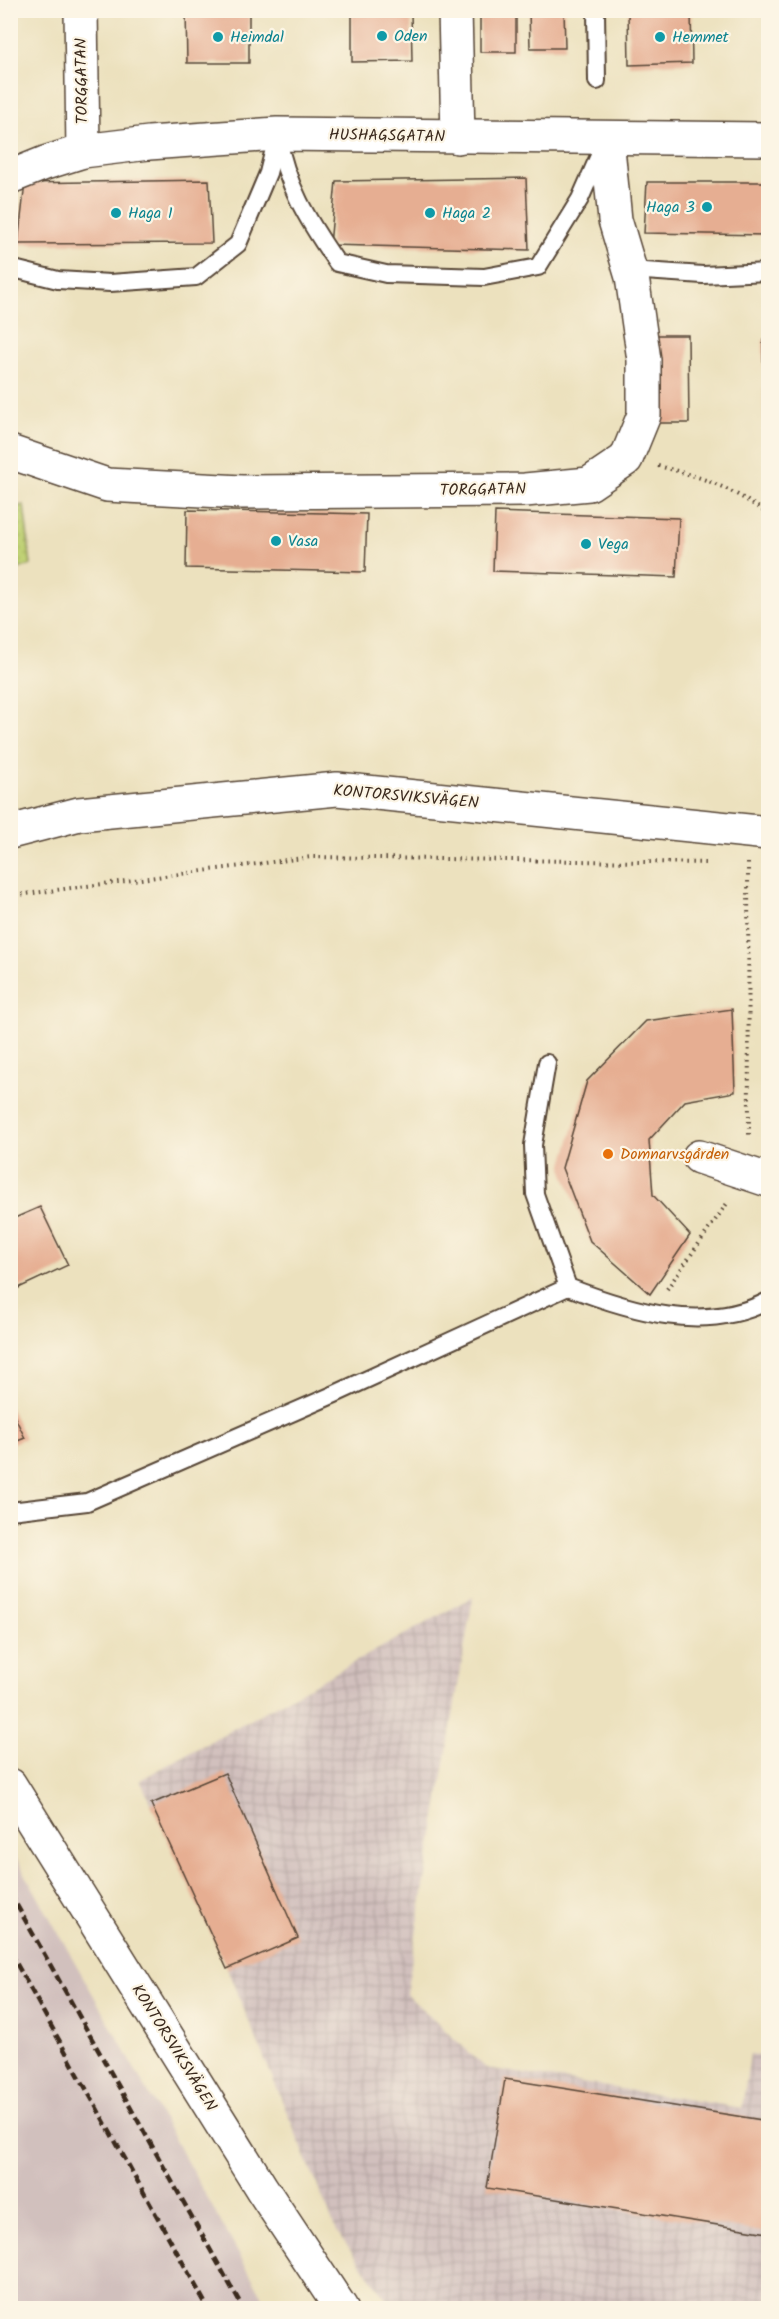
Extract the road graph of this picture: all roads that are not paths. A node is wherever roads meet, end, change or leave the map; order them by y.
1 (81, 10) edge
2 (455, 10) edge
3 (596, 10) edge
4 (597, 81) dead end
5 (277, 134) junction
6 (458, 137) junction
7 (607, 138) junction
8 (768, 139) edge
9 (83, 151) junction
10 (10, 177) edge
11 (10, 268) edge
12 (630, 270) junction
13 (768, 272) edge
14 (10, 452) edge
15 (10, 832) edge
16 (768, 833) edge
17 (547, 1063) dead end
18 (699, 1157) dead end
19 (759, 1177) edge
20 (568, 1287) junction
21 (768, 1300) edge
22 (10, 1512) edge
23 (10, 1785) edge
24 (341, 2308) edge

1 - 9 street, TORGGATAN
2 - 6 street
3 - 4 lane
5 - 6 street, HUSHAGSGATAN
5 - 7 lane
5 - 9 street, HUSHAGSGATAN
5 - 11 lane
6 - 7 street, HUSHAGSGATAN
7 - 8 street, HUSHAGSGATAN
7 - 12 street
9 - 10 street, HUSHAGSGATAN
12 - 13 lane
12 - 14 street, TORGGATAN
15 - 16 street, KONTORSVIKSVÄGEN
17 - 20 lane
18 - 19 street
20 - 21 lane
20 - 22 lane
23 - 24 street, KONTORSVIKSVÄGEN

